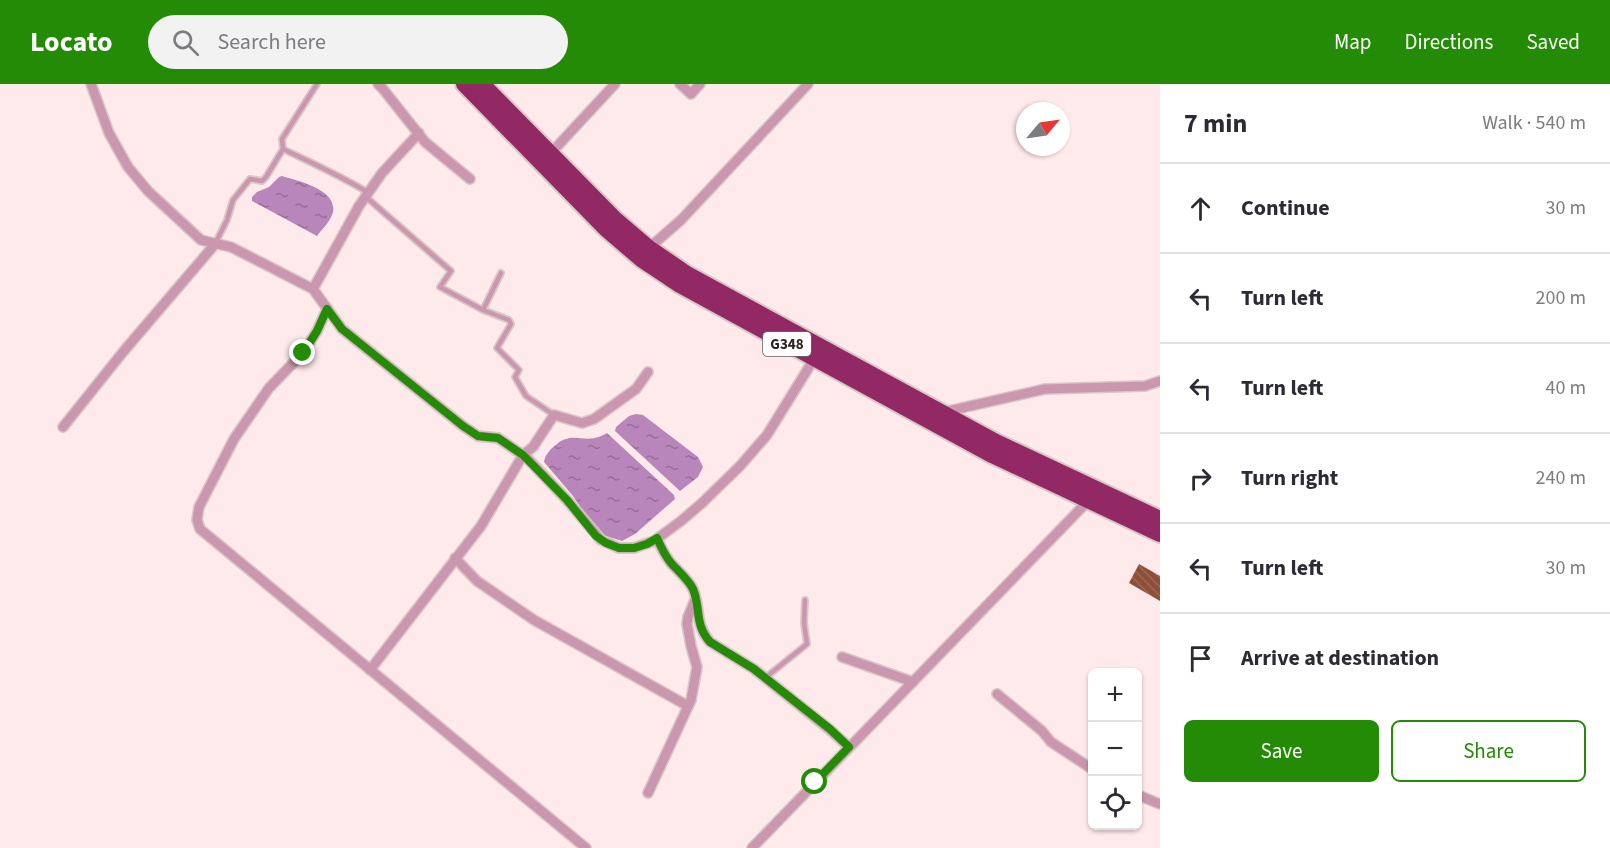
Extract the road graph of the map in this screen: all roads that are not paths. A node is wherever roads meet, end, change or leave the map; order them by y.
1 (91, 84) edge
2 (317, 84) edge
3 (378, 84) edge
4 (464, 84) edge
5 (482, 84) edge
6 (615, 84) edge
7 (680, 84) edge
8 (700, 84) edge
9 (808, 84) edge
10 (418, 133) junction
11 (283, 149) junction
12 (551, 153) junction
13 (470, 179) dead end
14 (367, 195) junction
15 (216, 243) junction
16 (649, 248) junction
17 (501, 273) dead end
18 (313, 289) junction
19 (327, 309) junction
20 (483, 310) junction
21 (814, 359) junction
22 (648, 372) dead end
23 (1160, 381) edge
24 (941, 412) junction
25 (554, 415) junction
26 (63, 427) dead end
27 (523, 455) junction
28 (1089, 500) junction
29 (1160, 519) edge
30 (1160, 534) edge
31 (657, 538) junction
32 (455, 558) junction
33 (696, 598) junction
34 (805, 600) dead end
35 (842, 657) dead end
36 (370, 670) junction
37 (765, 678) junction
38 (913, 682) junction
39 (997, 694) dead end
40 (688, 706) junction
41 (849, 747) junction
42 (1088, 766) edge
43 (648, 793) dead end
44 (1142, 797) edge
45 (1160, 804) edge
46 (586, 848) edge
47 (752, 848) edge

1 - 15 street
2 - 11 lane
3 - 10 street
4 - 21 highway, G348
5 - 12 highway, G348
6 - 12 street
7 - 8 street
9 - 16 street
10 - 13 street
10 - 14 street
11 - 14 lane
11 - 15 lane
12 - 16 highway, G348
14 - 18 street
14 - 20 lane
15 - 18 street
15 - 26 street
16 - 24 highway, G348
17 - 20 lane
18 - 19 street
19 - 27 street
19 - 36 street
20 - 25 lane
21 - 28 highway, G348
21 - 31 street
22 - 25 street
23 - 24 street
24 - 29 highway, G348
25 - 27 street
27 - 31 street
27 - 32 street
28 - 30 highway, G348
28 - 38 street
31 - 33 street
32 - 36 street
32 - 40 street
33 - 37 street
33 - 40 street
34 - 37 lane
35 - 38 street
36 - 46 street
37 - 41 street
38 - 41 street
39 - 42 street
40 - 43 street
41 - 47 street
44 - 45 street

